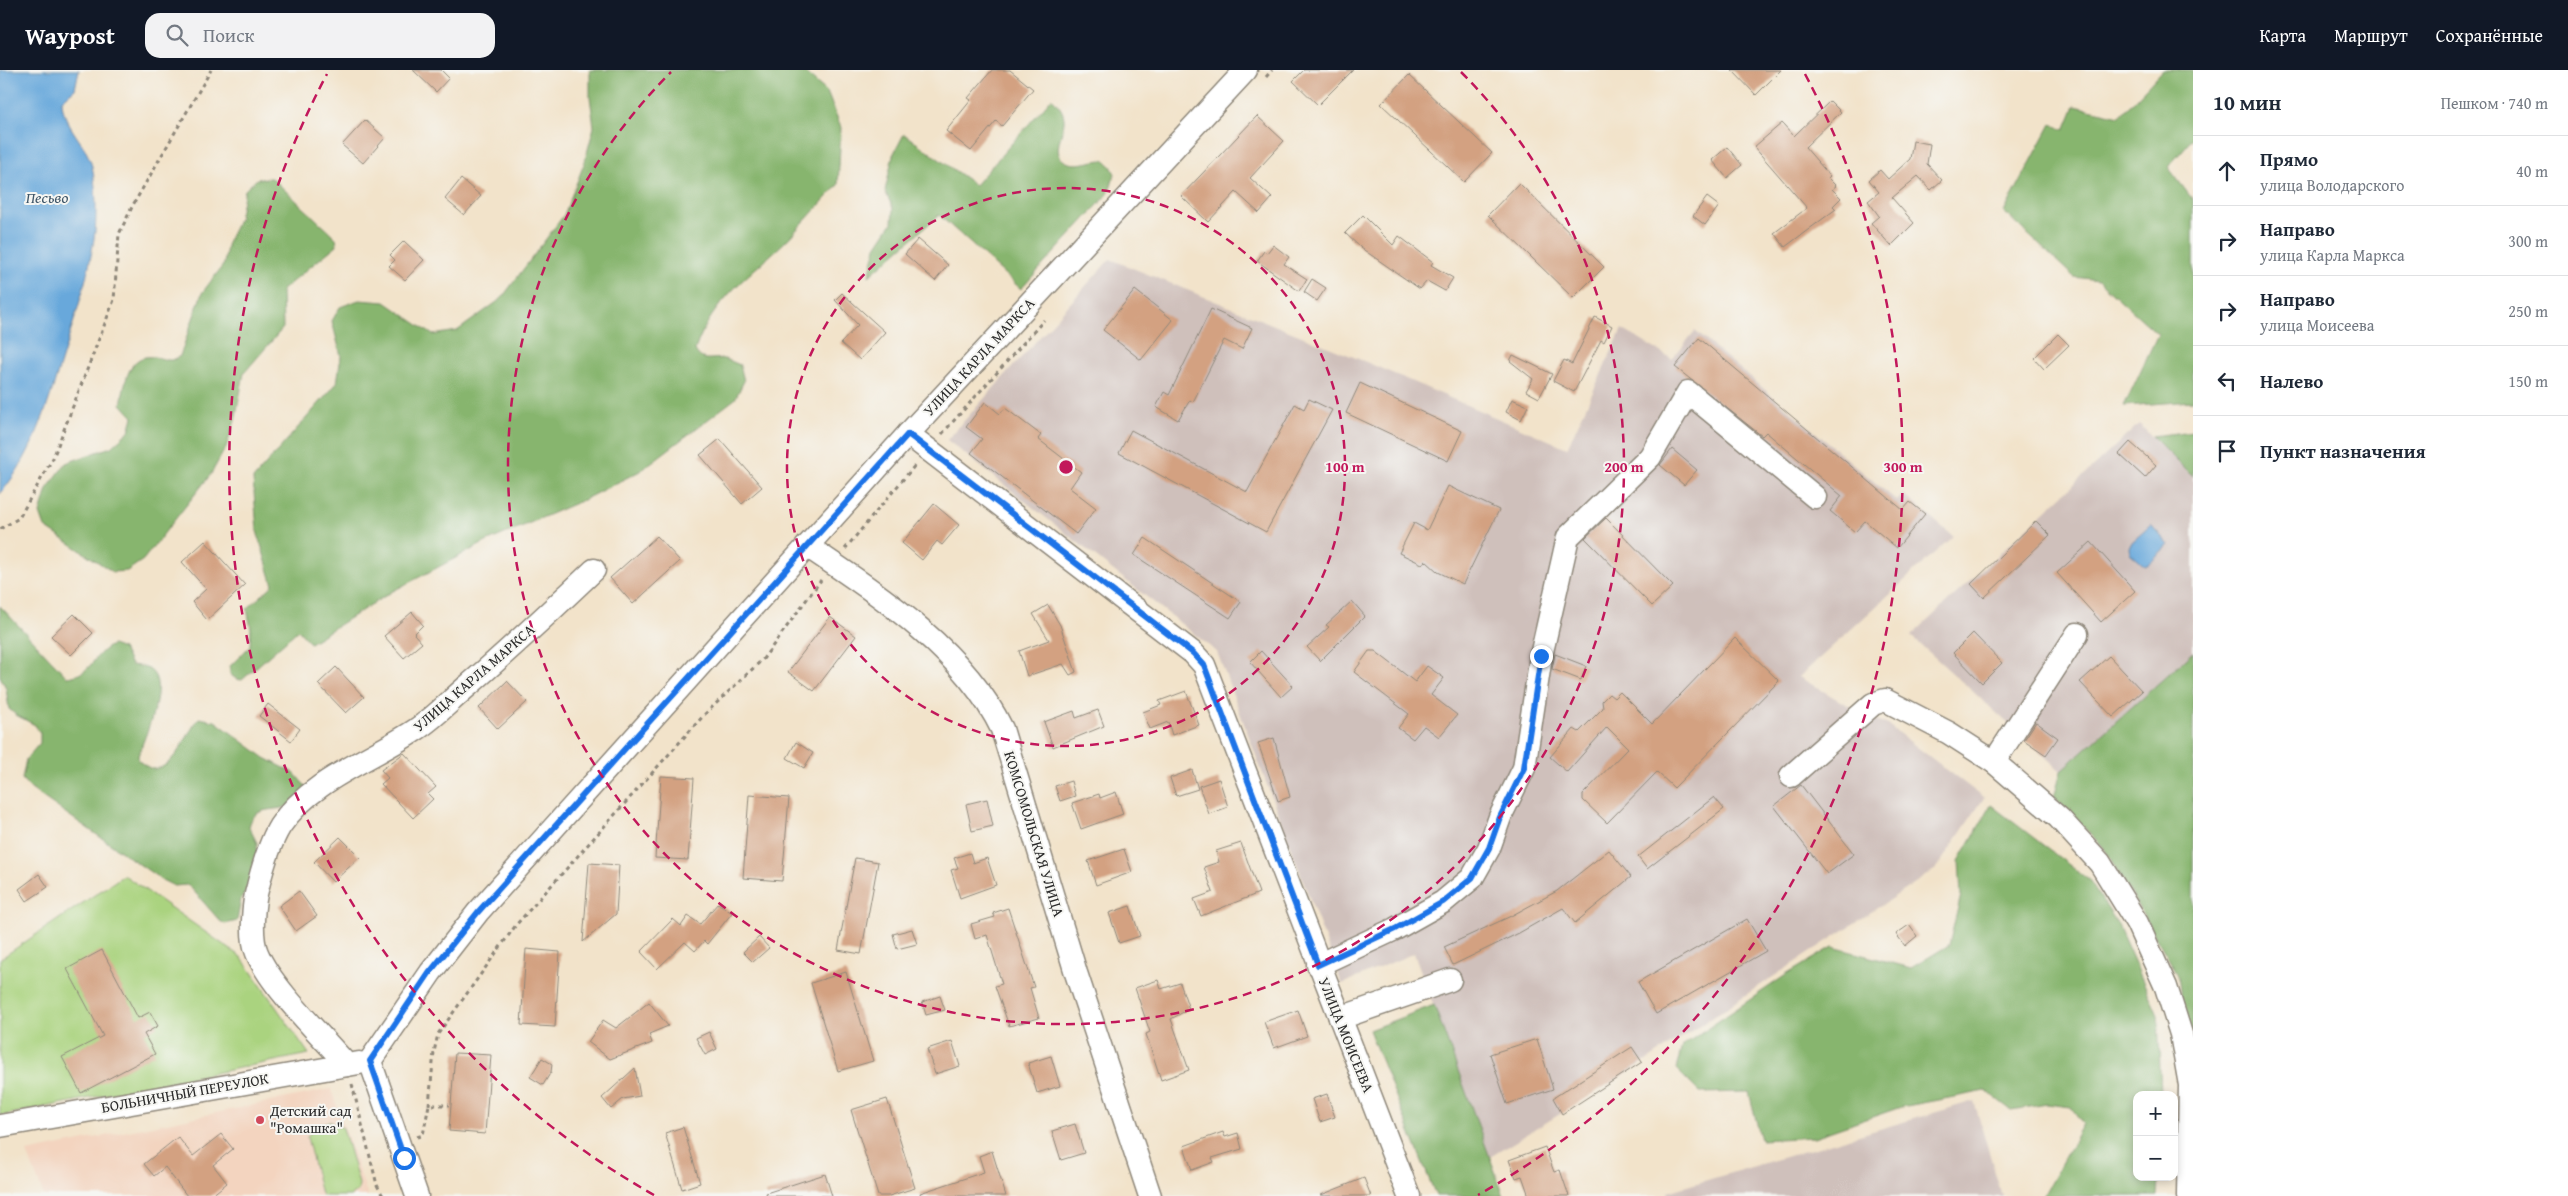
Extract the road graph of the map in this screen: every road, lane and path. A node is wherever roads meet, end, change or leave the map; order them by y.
1 (211, 70) edge
2 (1246, 70) edge
3 (908, 434) junction
4 (1815, 497) dead end
5 (0, 529) edge
6 (807, 546) junction
7 (594, 570) dead end
8 (2077, 634) dead end
9 (1994, 762) junction
10 (1791, 776) dead end
11 (1318, 965) junction
12 (1450, 980) dead end
13 (1340, 1018) junction
14 (370, 1061) junction
15 (347, 1064) junction
16 (2192, 1085) edge
17 (0, 1126) edge
18 (383, 1196) edge
19 (417, 1196) edge
20 (1150, 1196) edge
21 (1409, 1196) edge
22 (2188, 1196) edge

1 - 5 path
2 - 3 street, УЛИЦА КАРЛА МАРКСА
3 - 6 street, УЛИЦА КАРЛА МАРКСА
3 - 11 street, УЛИЦА МОИСЕЕВА
4 - 11 street
6 - 14 street, УЛИЦА КАРЛА МАРКСА
6 - 20 street, КОМСОМОЛЬСКАЯ УЛИЦА
7 - 15 street, УЛИЦА КАРЛА МАРКСА
8 - 9 street
9 - 10 street
9 - 16 street
11 - 13 street, УЛИЦА МОИСЕЕВА
12 - 13 street
13 - 21 street, УЛИЦА МОИСЕЕВА
14 - 15 street, БОЛЬНИЧНЫЙ ПЕРЕУЛОК
14 - 19 street
15 - 17 street, БОЛЬНИЧНЫЙ ПЕРЕУЛОК
15 - 18 path
16 - 22 street

